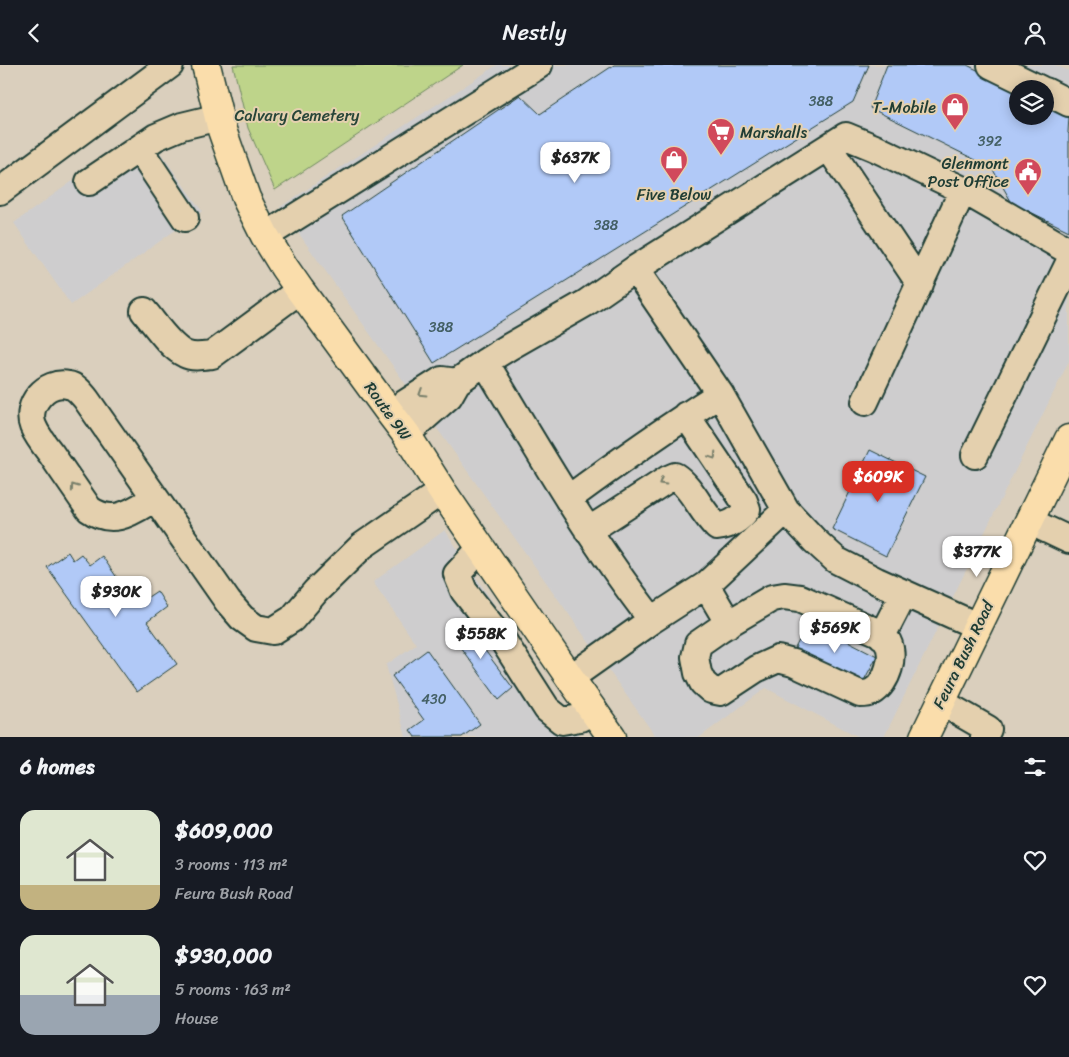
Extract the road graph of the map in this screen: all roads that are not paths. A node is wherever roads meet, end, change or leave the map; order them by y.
1 (170, 65) edge
2 (206, 65) edge
3 (539, 65) edge
4 (991, 65) edge
5 (1022, 80) edge
6 (1054, 96) edge
7 (1069, 103) edge
8 (219, 117) junction
9 (828, 147) junction
10 (139, 149) junction
11 (89, 182) dead end
12 (0, 191) edge
13 (964, 191) junction
14 (185, 218) dead end
15 (265, 236) junction
16 (1069, 251) edge
17 (1069, 263) edge
18 (635, 269) junction
19 (920, 284) junction
20 (300, 291) junction
21 (144, 311) dead end
22 (485, 362) junction
23 (720, 394) junction
24 (865, 403) dead end
25 (686, 415) junction
26 (398, 423) junction
27 (1069, 439) edge
28 (976, 455) dead end
29 (442, 491) junction
30 (155, 498) junction
31 (568, 499) junction
32 (786, 510) junction
33 (1029, 521) junction
34 (588, 531) junction
35 (1069, 540) edge
36 (481, 548) junction
37 (706, 585) junction
38 (904, 593) junction
39 (652, 620) junction
40 (978, 626) junction
41 (721, 629) junction
42 (882, 636) junction
43 (570, 678) junction
44 (941, 702) junction
45 (594, 711) junction
46 (991, 734) edge
47 (612, 737) edge
48 (924, 737) edge

1 - 12 street
2 - 8 main road, Route 9W
3 - 15 street
4 - 5 street
6 - 7 street
8 - 10 street
8 - 15 main road, Route 9W
9 - 13 street
9 - 18 street
9 - 19 street
10 - 11 street
10 - 14 street
13 - 16 street
13 - 19 street
15 - 20 main road, Route 9W
17 - 28 street
18 - 22 street
18 - 23 street
19 - 24 street
20 - 21 street
20 - 26 main road, Route 9W
22 - 26 street
22 - 31 street
23 - 25 street
23 - 32 street
25 - 31 street
25 -> 34 street
26 - 29 main road, Route 9W
27 - 33 main road, Feura Bush Road
29 - 30 street
29 - 36 main road, Route 9W
30 -> 30 street
31 - 34 street
32 - 37 street
32 - 38 street
33 - 35 street
33 - 40 main road, Feura Bush Road
34 - 39 street
36 - 43 main road, Route 9W
36 - 45 street
37 - 39 street
37 - 41 street
38 - 40 street
38 - 42 street
39 - 43 street
40 - 44 main road, Feura Bush Road
41 - 42 street
41 - 42 street
43 - 45 main road, Route 9W
44 - 46 street
44 - 48 main road, Feura Bush Road
45 - 47 main road, Route 9W

